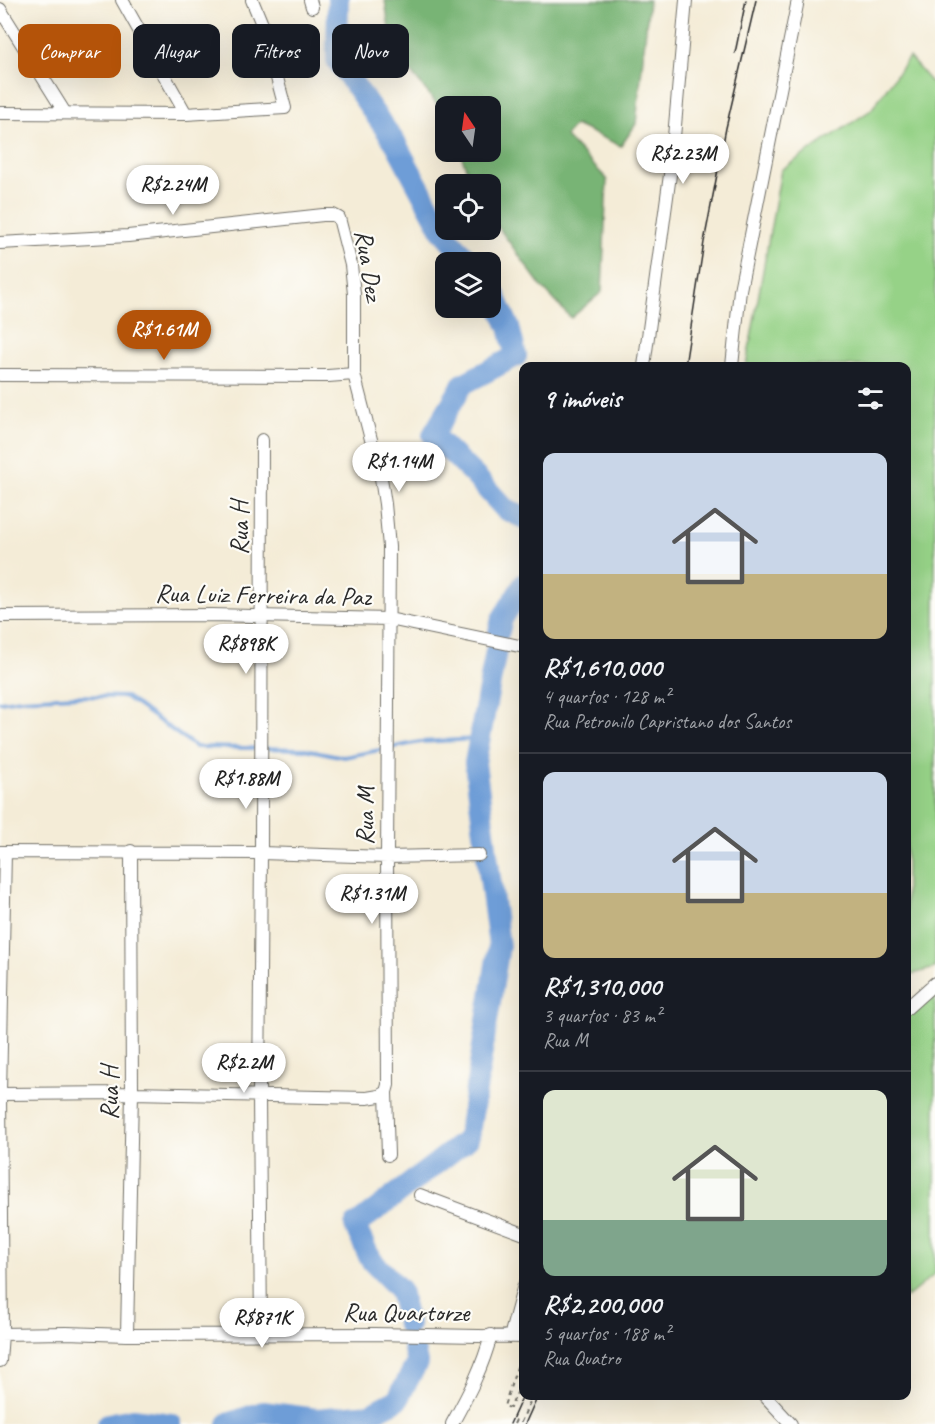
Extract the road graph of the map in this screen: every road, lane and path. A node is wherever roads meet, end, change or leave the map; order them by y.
1 (122, 0) edge
2 (252, 0) edge
3 (686, 0) edge
4 (798, 0) edge
5 (0, 9) edge
6 (0, 113) edge
7 (64, 113) junction
8 (186, 114) junction
9 (0, 243) edge
10 (645, 362) edge
11 (732, 362) edge
12 (354, 374) junction
13 (0, 375) edge
14 (262, 440) dead end
15 (0, 616) edge
16 (261, 617) junction
17 (389, 619) junction
18 (519, 645) edge
19 (131, 851) junction
20 (3, 852) edge
21 (261, 853) junction
22 (479, 855) dead end
23 (387, 857) junction
24 (935, 983) edge
25 (911, 1005) edge
26 (387, 1089) junction
27 (132, 1093) junction
28 (0, 1094) edge
29 (258, 1096) junction
30 (388, 1155) dead end
31 (420, 1195) dead end
32 (519, 1232) edge
33 (519, 1304) edge
34 (1, 1334) edge
35 (261, 1334) junction
36 (127, 1335) junction
37 (490, 1335) junction
38 (519, 1336) edge
39 (510, 1337) junction
40 (0, 1361) edge
41 (519, 1363) edge
42 (519, 1389) edge
43 (530, 1400) edge
44 (768, 1400) edge
45 (520, 1423) edge
46 (452, 1424) edge
47 (514, 1424) edge
48 (790, 1424) edge

1 - 8 street
2 - 8 street
3 - 10 street
4 - 11 street
5 - 7 street
6 - 7 street
7 - 8 street
9 - 12 street, Rua Dez
12 - 13 street
12 - 17 street, Rua Dez
14 - 16 street, Rua H
15 - 16 street, Rua Luiz Ferreira da Paz
16 - 17 street, Rua Luiz Ferreira da Paz
16 - 21 street, Rua H
17 - 18 street, Rua Luiz Ferreira da Paz
17 - 23 street, Rua M
19 - 20 street
19 - 21 street
19 - 27 street, Rua H
20 - 28 street
21 - 23 street
21 - 29 street, Rua H
22 - 23 street
23 - 26 street, Rua M
24 - 25 street
26 - 29 street
26 - 30 street, Rua M
27 - 28 street
27 - 29 street
27 - 36 street, Rua H
28 - 34 street
29 - 35 street, Rua H
31 - 32 street
33 - 39 street
34 - 36 street, Rua Quartorze
34 - 40 street
35 - 36 street, Rua Quartorze
35 - 37 street, Rua Quartorze
37 - 39 street, Rua Quartorze
37 - 46 street
38 - 39 street, Rua Quartorze
41 - 42 path
43 - 45 path
44 - 48 street
45 - 47 path

